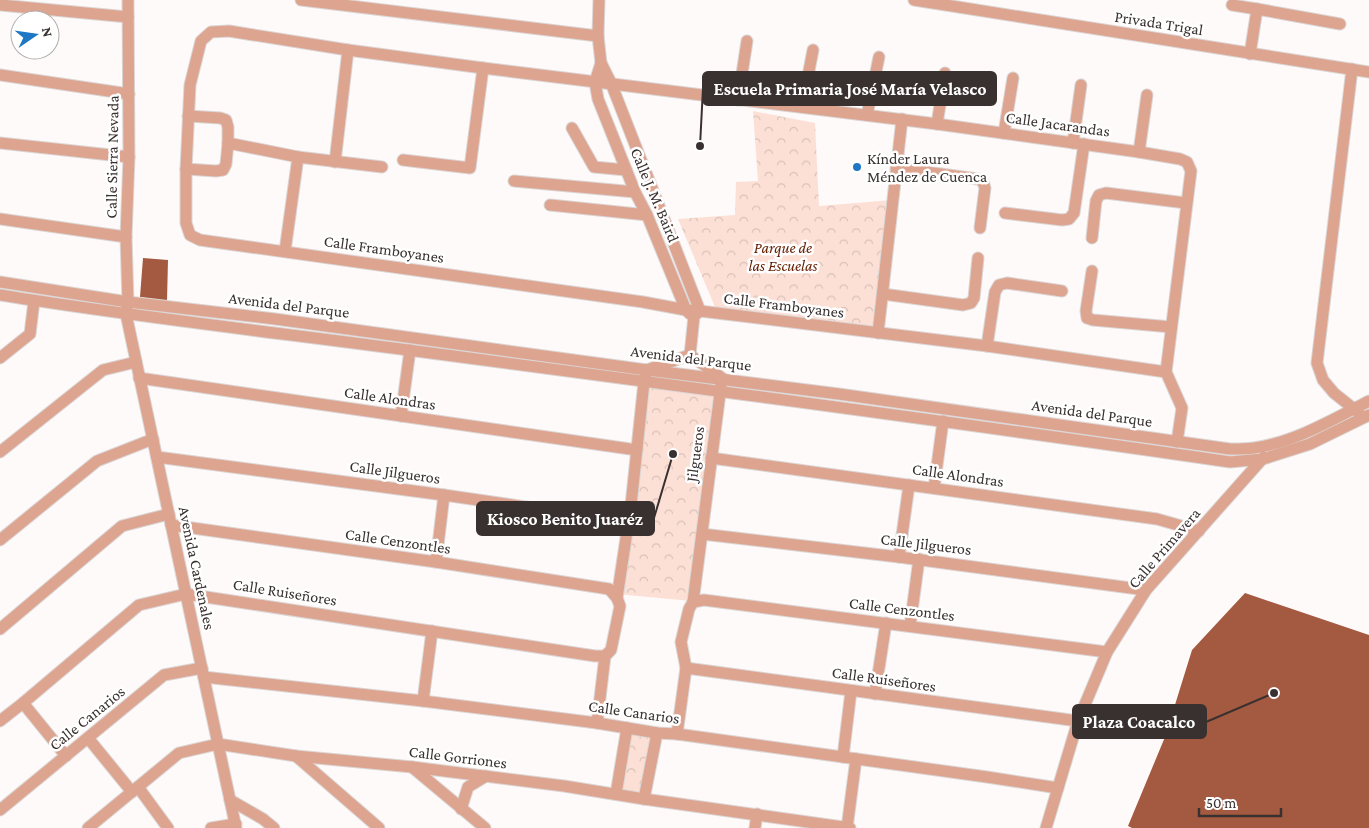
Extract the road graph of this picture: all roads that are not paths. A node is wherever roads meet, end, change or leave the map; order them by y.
1 (128, 0) edge
2 (300, 0) edge
3 (599, 0) edge
4 (914, 0) edge
5 (0, 5) edge
6 (1232, 5) dead end
7 (1257, 9) junction
8 (128, 17) junction
9 (1340, 24) dead end
10 (598, 36) junction
11 (747, 41) dead end
12 (348, 50) junction
13 (813, 50) dead end
14 (1250, 54) junction
15 (879, 57) dead end
16 (600, 63) junction
17 (483, 68) junction
18 (1352, 69) junction
19 (1369, 72) edge
20 (945, 73) dead end
21 (0, 75) edge
22 (1013, 78) dead end
23 (595, 82) junction
24 (611, 83) junction
25 (1081, 85) dead end
26 (129, 94) junction
27 (1147, 95) dead end
28 (738, 100) junction
29 (802, 107) junction
30 (868, 115) junction
31 (188, 116) junction
32 (902, 119) junction
33 (937, 124) junction
34 (572, 128) dead end
35 (1004, 133) junction
36 (0, 143) edge
37 (228, 143) junction
38 (1078, 144) junction
39 (1139, 152) junction
40 (129, 157) junction
41 (298, 157) junction
42 (403, 160) dead end
43 (335, 162) junction
44 (382, 167) dead end
45 (896, 168) junction
46 (186, 169) junction
47 (626, 170) junction
48 (514, 181) dead end
49 (635, 192) junction
50 (1186, 203) junction
51 (550, 205) dead end
52 (1005, 213) dead end
53 (648, 216) junction
54 (0, 219) edge
55 (980, 228) dead end
56 (126, 238) junction
57 (1092, 238) dead end
58 (285, 251) junction
59 (978, 258) dead end
60 (1092, 271) dead end
61 (0, 282) edge
62 (1062, 291) dead end
63 (883, 294) junction
64 (0, 295) edge
65 (34, 301) junction
66 (128, 302) junction
67 (693, 312) junction
68 (126, 314) junction
69 (1171, 327) junction
70 (878, 333) junction
71 (987, 346) junction
72 (410, 350) junction
73 (690, 355) junction
74 (0, 358) edge
75 (136, 362) junction
76 (647, 370) junction
77 (1166, 372) junction
78 (140, 378) junction
79 (722, 378) junction
80 (644, 382) junction
81 (720, 391) junction
82 (1369, 401) edge
83 (1354, 408) junction
84 (401, 416) junction
85 (1367, 416) edge
86 (943, 421) junction
87 (153, 439) junction
88 (1177, 442) junction
89 (1277, 443) junction
90 (637, 450) junction
91 (0, 452) edge
92 (157, 457) junction
93 (711, 458) junction
94 (1263, 459) junction
95 (909, 485) junction
96 (934, 488) junction
97 (444, 495) junction
98 (628, 517) junction
99 (170, 519) junction
100 (1199, 532) junction
101 (702, 534) junction
102 (0, 540) edge
103 (899, 557) junction
104 (919, 559) junction
105 (436, 562) junction
106 (1146, 590) junction
107 (186, 594) junction
108 (617, 598) junction
109 (693, 602) junction
110 (886, 623) junction
111 (910, 626) junction
112 (0, 629) edge
113 (432, 631) junction
114 (1107, 652) junction
115 (605, 656) junction
116 (686, 668) junction
117 (203, 672) junction
118 (851, 691) junction
119 (875, 694) junction
120 (423, 702) junction
121 (23, 703) junction
122 (0, 721) edge
123 (1078, 722) junction
124 (597, 723) junction
125 (627, 728) junction
126 (656, 733) junction
127 (677, 734) junction
128 (88, 738) junction
129 (218, 744) junction
130 (66, 756) junction
131 (296, 756) junction
132 (843, 757) junction
133 (856, 759) junction
134 (412, 767) junction
135 (486, 776) junction
136 (1058, 788) junction
137 (134, 789) junction
138 (616, 794) junction
139 (644, 799) junction
140 (230, 800) junction
141 (461, 809) junction
142 (0, 810) edge
143 (757, 814) junction
144 (236, 826) edge
145 (88, 828) edge
146 (168, 828) edge
147 (211, 828) edge
148 (274, 828) edge
149 (379, 828) edge
150 (485, 828) edge
151 (755, 828) edge
152 (848, 828) edge
153 (1046, 828) edge

1 - 8 street, Calle Sierra Nevada
2 - 10 street
3 - 10 street
4 - 14 street, Privada Trigal
5 - 8 street
6 - 7 street
7 - 9 street
7 - 14 street
8 - 26 street, Calle Sierra Nevada
10 - 16 street
11 - 28 street
12 - 17 street, Calle Framboyanes
12 - 31 street, Calle Framboyanes
12 - 43 street
13 - 29 street
14 - 18 street, Privada Trigal
15 - 30 street
16 - 23 street
16 - 24 street, Calle J. M. Baird
17 - 23 street, Calle Framboyanes
17 - 42 street
18 - 19 street, Privada Trigal
18 - 83 street
20 - 33 street
21 - 26 street
22 - 35 street
23 - 24 street, Calle Jacarandas
23 - 47 street, Calle J. M. Baird
24 - 28 street, Calle Jacarandas
24 - 67 street, Calle J. M. Baird
25 - 38 street
26 - 40 street, Calle Sierra Nevada
27 - 39 street
28 - 29 street, Calle Jacarandas
29 - 30 street, Calle Jacarandas
30 - 32 street, Calle Jacarandas
31 - 37 street
31 - 46 street, Calle Framboyanes
32 - 33 street, Calle Jacarandas
32 - 45 street
33 - 35 street, Calle Jacarandas
34 - 47 street
35 - 38 street, Calle Jacarandas
36 - 40 street
37 - 41 street
37 - 46 street
38 - 39 street, Calle Jacarandas
38 - 52 street
39 - 50 street, Calle Jacarandas
40 - 56 street, Calle Sierra Nevada
41 - 43 street
41 - 58 street
43 - 44 street
45 - 55 street
45 - 63 street
46 - 58 street, Calle Framboyanes
47 - 49 street, Calle J. M. Baird
48 - 49 street
49 - 53 street, Calle J. M. Baird
50 - 57 street
50 - 69 street
51 - 53 street
53 - 67 street, Calle J. M. Baird
54 - 56 street
56 - 66 street, Calle Sierra Nevada
58 - 67 street, Calle Framboyanes
59 - 63 street
60 - 69 street
61 - 66 street, Avenida del Parque
62 - 71 street
63 - 70 street
64 - 65 street, Avenida del Parque
65 - 68 street, Avenida del Parque
65 - 74 street
66 - 68 street, Calle Sierra Nevada
66 - 76 street, Avenida del Parque
67 - 70 street, Calle Framboyanes
67 - 73 street, Calle J. M. Baird
68 - 72 street, Avenida del Parque
68 - 75 street, Avenida Cardenales
69 - 77 street
70 - 71 street, Calle Framboyanes
71 - 77 street, Calle Framboyanes
72 - 80 street, Avenida del Parque
72 - 84 street
73 - 76 street
73 - 79 street
75 - 78 street, Avenida Cardenales
75 - 91 street
76 - 79 street, Avenida del Parque
76 - 80 street
77 - 88 street
78 - 84 street, Calle Alondras
78 - 87 street, Avenida Cardenales
79 - 81 street, Jilgueros
79 - 88 street, Avenida del Parque
80 - 81 street, Avenida del Parque
80 - 90 street
81 - 86 street, Avenida del Parque
81 - 93 street, Jilgueros
82 - 83 street, Avenida del Parque
83 - 85 street
83 - 89 street, Avenida del Parque
84 - 90 street, Calle Alondras
85 - 94 street, Avenida del Parque
86 - 94 street, Avenida del Parque
86 - 96 street
87 - 92 street, Avenida Cardenales
87 - 102 street
88 - 89 street, Avenida del Parque
89 - 94 street, Calle Primavera
90 - 98 street
92 - 97 street, Calle Jilgueros
92 - 99 street, Avenida Cardenales
93 - 95 street, Calle Alondras
93 - 101 street, Jilgueros
94 - 100 street, Calle Primavera
95 - 96 street, Calle Alondras
95 - 103 street
96 - 100 street, Calle Alondras
97 - 98 street, Calle Jilgueros
97 - 105 street
98 - 108 street
99 - 105 street, Calle Cenzontles
99 - 107 street, Avenida Cardenales
99 - 112 street, Calle Cenzontles
100 - 106 street, Calle Primavera
101 - 103 street, Calle Jilgueros
101 - 109 street, Jilgueros
103 - 104 street, Calle Jilgueros
104 - 106 street, Calle Jilgueros
104 - 111 street
105 - 108 street, Calle Cenzontles
106 - 114 street, Calle Primavera
107 - 113 street, Calle Ruiseñores
107 - 117 street, Avenida Cardenales
107 - 121 street, Calle Ruiseñores
108 - 115 street
109 - 110 street, Calle Cenzontles
109 - 116 street, Jilgueros
110 - 111 street, Calle Cenzontles
110 - 119 street
111 - 114 street, Calle Cenzontles
113 - 115 street, Calle Ruiseñores
113 - 120 street
114 - 123 street, Calle Primavera
115 - 124 street
116 - 118 street, Calle Ruiseñores
116 - 127 street, Jilgueros
117 - 120 street, Calle Canarios
117 - 128 street, Calle Canarios
117 - 129 street, Avenida Cardenales
118 - 119 street, Calle Ruiseñores
118 - 132 street
119 - 123 street, Calle Ruiseñores
120 - 124 street, Calle Canarios
121 - 122 street, Calle Ruiseñores
121 - 130 street
123 - 136 street, Calle Primavera
124 - 125 street, Calle Canarios
125 - 126 street, Calle Canarios
125 - 138 street
126 - 127 street, Calle Canarios
126 - 139 street
127 - 132 street, Calle Canarios
128 - 130 street, Calle Canarios
128 - 137 street
129 - 131 street, Calle Gorriones
129 - 137 street, Calle Gorriones
129 - 140 street, Avenida Cardenales
130 - 142 street, Calle Canarios
131 - 134 street, Calle Gorriones
131 - 149 street
132 - 133 street, Calle Canarios
133 - 136 street, Calle Canarios
133 - 152 street
134 - 135 street, Calle Gorriones
134 - 141 street
135 - 138 street, Calle Gorriones
135 - 141 street
136 - 153 street, Calle Primavera
137 - 145 street, Calle Gorriones
137 - 146 street
138 - 139 street, Calle Gorriones
139 - 143 street, Calle Gorriones
140 - 144 street, Avenida Cardenales
140 - 148 street
141 - 150 street
143 - 151 street
143 - 152 street, Calle Gorriones
144 - 147 street

